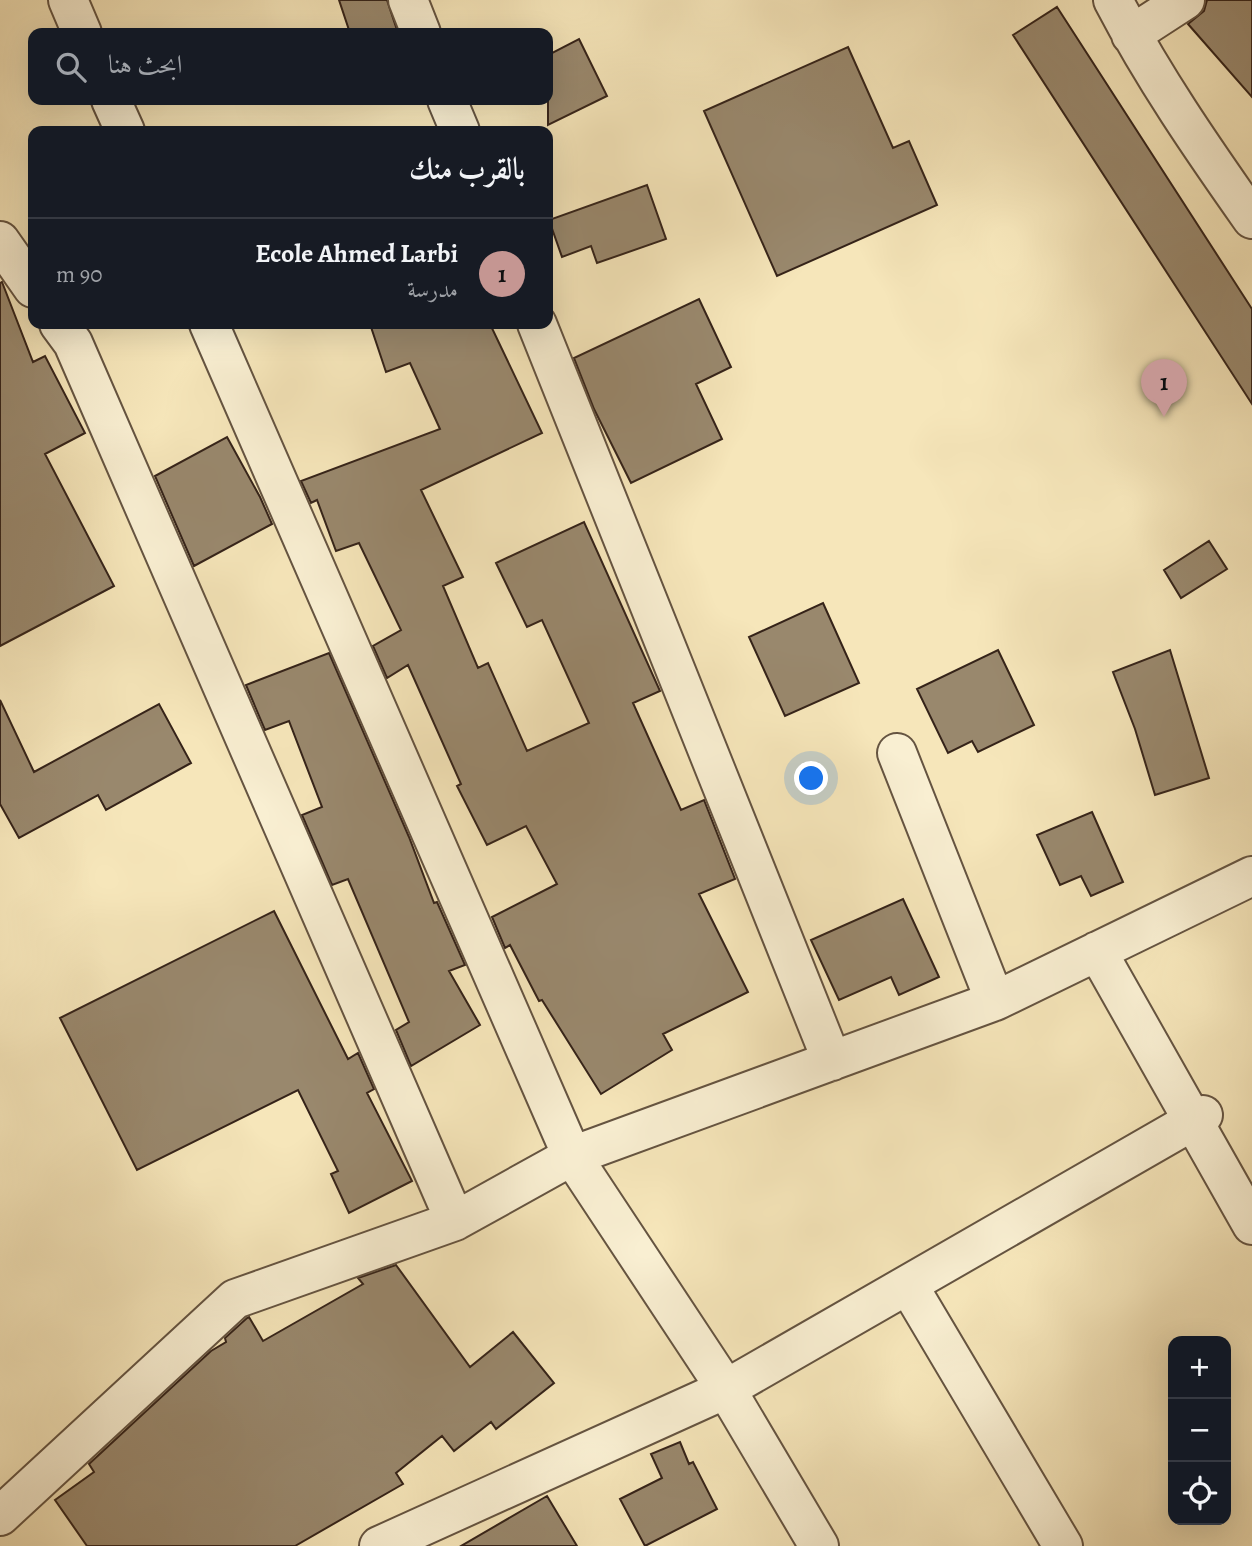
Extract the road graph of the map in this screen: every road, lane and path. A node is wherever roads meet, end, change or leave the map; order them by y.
1 (68, 0) edge
2 (408, 0) edge
3 (1113, 0) edge
4 (1185, 0) edge
5 (80, 28) edge
6 (419, 28) edge
7 (1131, 35) junction
8 (113, 105) edge
9 (449, 105) edge
10 (123, 126) edge
11 (458, 126) edge
12 (1252, 219) edge
13 (0, 241) edge
14 (28, 281) edge
15 (63, 329) edge
16 (211, 329) edge
17 (539, 329) edge
18 (897, 753) dead end
19 (1252, 876) edge
20 (1097, 951) junction
21 (995, 1001) junction
22 (832, 1061) junction
23 (1198, 1118) junction
24 (572, 1156) junction
25 (455, 1221) junction
26 (1252, 1225) edge
27 (908, 1285) junction
28 (726, 1390) junction
29 (0, 1516) edge
30 (379, 1546) edge
31 (819, 1546) edge
32 (1063, 1546) edge

1 - 5 street
2 - 6 street
3 - 7 street
4 - 7 street
7 - 12 street
8 - 10 street
9 - 11 street
13 - 14 street
15 - 25 street
16 - 24 street
17 - 22 street
18 - 21 street
19 - 20 street
20 - 21 street
20 - 23 street
21 - 22 street
22 - 24 street
23 - 26 street
23 - 27 street
24 - 25 street
24 - 28 street
25 - 29 street
27 - 28 street
27 - 32 street
28 - 30 street
28 - 31 street

